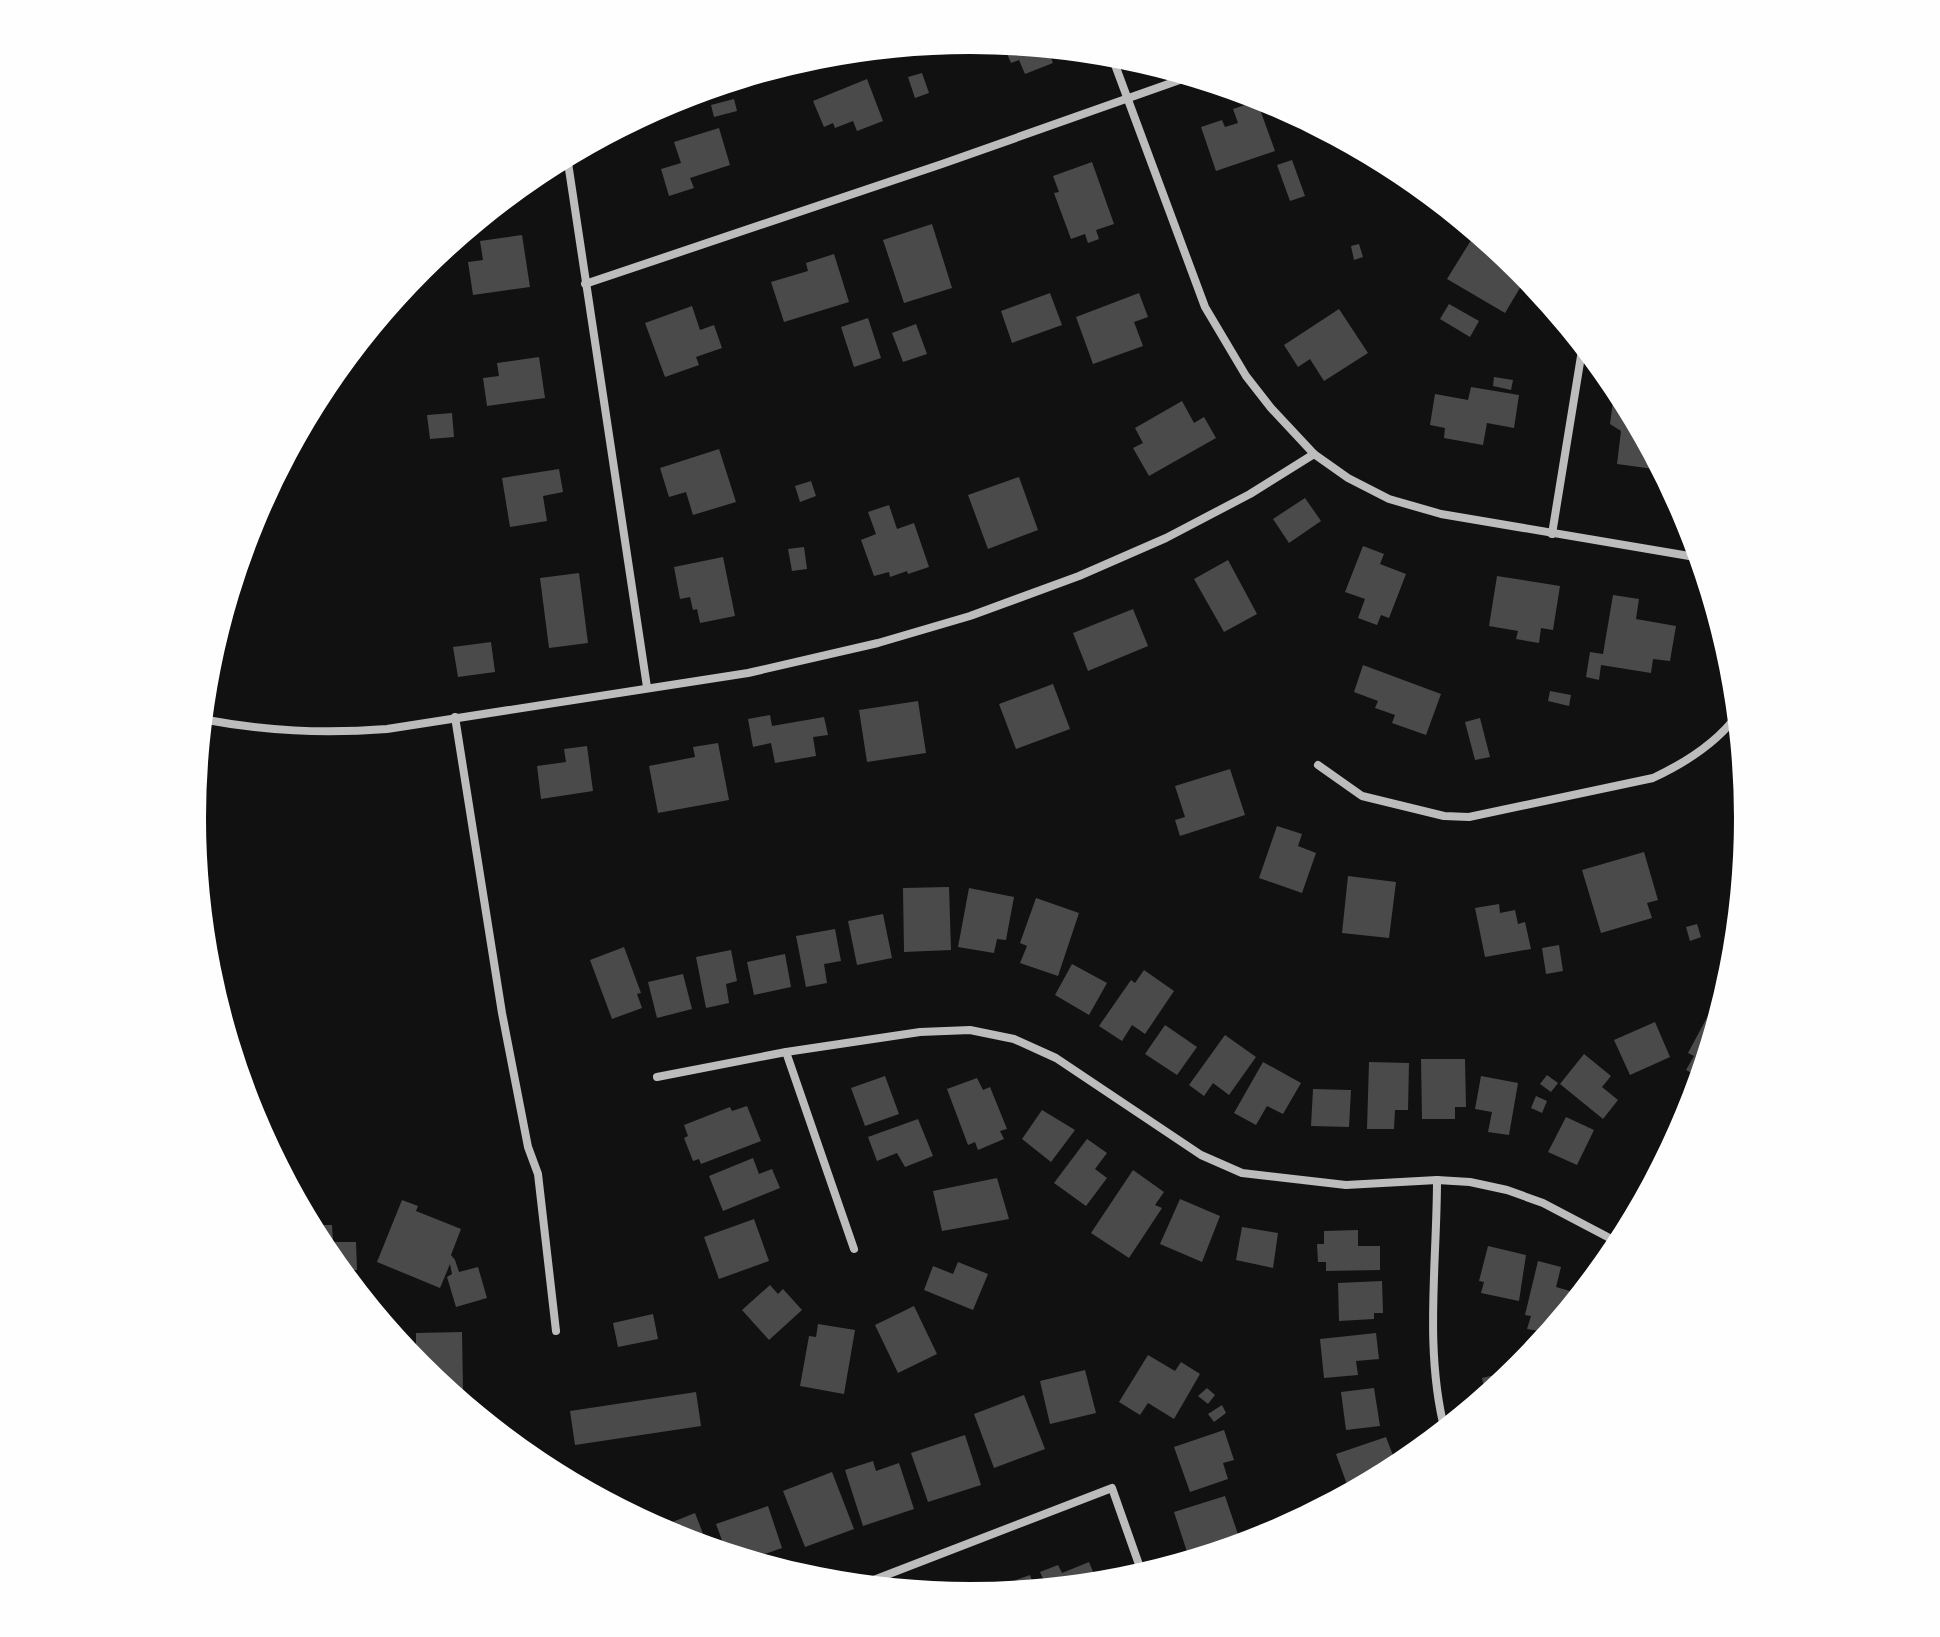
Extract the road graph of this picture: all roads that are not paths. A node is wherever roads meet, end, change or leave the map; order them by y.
1 (1116, 69) edge
2 (1174, 82) edge
3 (1127, 99) junction
4 (569, 168) edge
5 (585, 284) junction
6 (1581, 358) edge
7 (1314, 454) junction
8 (1552, 534) junction
9 (1687, 556) edge
10 (647, 687) junction
11 (455, 717) junction
12 (212, 721) edge
13 (1728, 724) edge
14 (1318, 765) dead end
15 (786, 1052) junction
16 (657, 1077) dead end
17 (1437, 1180) junction
18 (1609, 1238) edge
19 (854, 1249) dead end
20 (556, 1331) dead end
21 (1442, 1419) edge
22 (1139, 1564) edge
23 (881, 1577) edge

1 - 3 street
2 - 3 street
3 - 5 street
3 - 7 street
4 - 5 street
5 - 10 street
6 - 8 street
7 - 8 street
7 - 10 street
8 - 9 street
10 - 11 street
11 - 12 street
11 - 20 street
13 - 14 street
15 - 16 street
15 - 17 street
15 - 19 street
17 - 18 street
17 - 21 street
22 - 23 street

